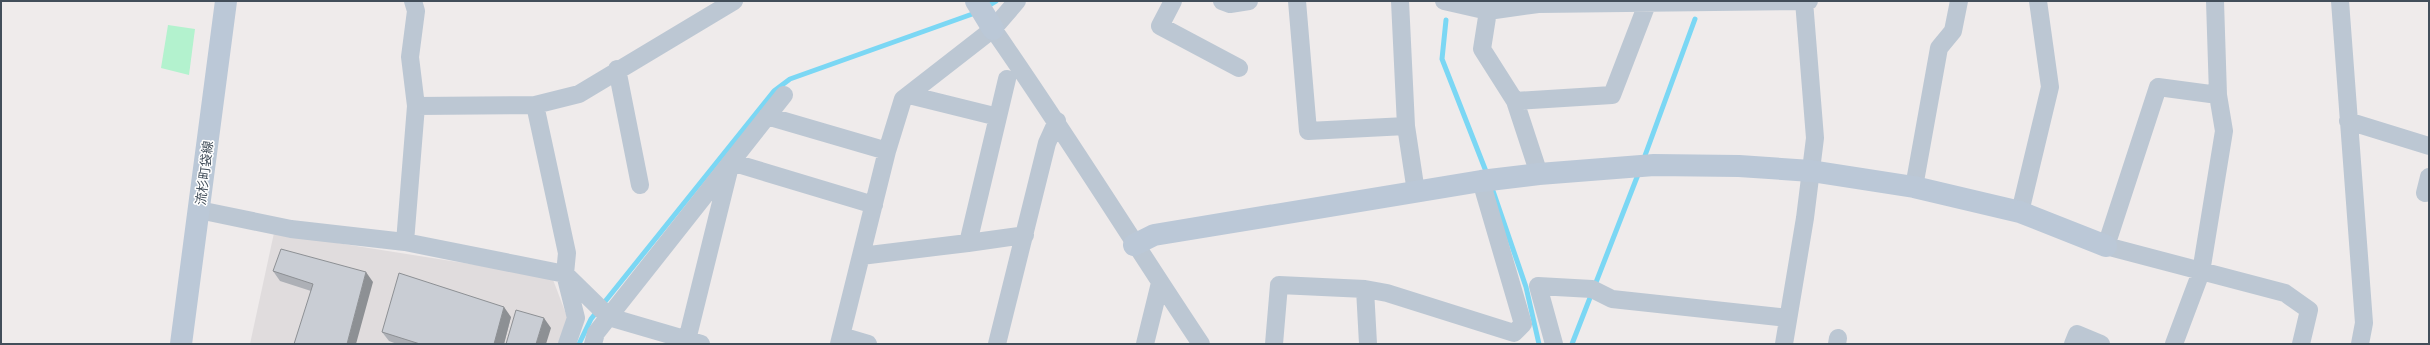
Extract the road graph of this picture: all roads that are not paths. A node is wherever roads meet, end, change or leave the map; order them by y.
1 (226, 1) edge
2 (413, 1) edge
3 (734, 1) edge
4 (976, 1) edge
5 (1017, 1) edge
6 (1173, 1) edge
7 (1222, 1) edge
8 (1249, 1) edge
9 (1297, 1) edge
10 (1400, 1) edge
11 (1444, 1) edge
12 (1725, 1) edge
13 (1804, 1) edge
14 (1809, 1) edge
15 (1960, 1) edge
16 (2038, 1) edge
17 (2215, 1) edge
18 (2340, 1) edge
19 (1589, 3) edge
20 (1647, 4) junction
21 (1489, 6) edge
22 (993, 29) junction
23 (1239, 68) dead end
24 (618, 69) junction
25 (1007, 79) dead end
26 (784, 95) dead end
27 (909, 95) junction
28 (2218, 96) junction
29 (1515, 101) junction
30 (535, 105) junction
31 (416, 106) junction
32 (767, 116) junction
33 (998, 118) junction
34 (1057, 121) junction
35 (2348, 121) junction
36 (1406, 126) junction
37 (2429, 146) edge
38 (887, 151) junction
39 (731, 162) junction
40 (1811, 171) junction
41 (1539, 174) junction
42 (1482, 181) junction
43 (640, 185) dead end
44 (1914, 187) junction
45 (1416, 192) junction
46 (874, 205) junction
47 (199, 210) junction
48 (2020, 212) junction
49 (1025, 235) junction
50 (405, 242) junction
51 (968, 243) junction
52 (1134, 245) junction
53 (2106, 246) junction
54 (861, 256) junction
55 (2201, 272) junction
56 (565, 274) junction
57 (1160, 283) junction
58 (1365, 289) junction
59 (609, 317) junction
60 (1788, 318) junction
61 (840, 340) edge
62 (691, 343) edge
63 (181, 344) edge
64 (567, 344) edge
65 (593, 344) edge
66 (868, 344) edge
67 (997, 344) edge
68 (1145, 344) edge
69 (1201, 344) edge
70 (1274, 344) edge
71 (1368, 344) edge
72 (1554, 344) edge
73 (1784, 344) edge
74 (2073, 344) edge
75 (2101, 344) edge
76 (2174, 344) edge
77 (2301, 344) edge
78 (2360, 344) edge

1 - 47 street, 流杉町袋線
2 - 31 street
3 - 24 street
4 - 22 street
5 - 22 street
6 - 23 street
7 - 8 street
9 - 36 street
10 - 36 street
11 - 21 street
12 - 13 street
12 - 20 street
13 - 14 street
13 - 40 street
15 - 44 street
16 - 48 street
17 - 28 street
18 - 35 street
19 - 20 street
19 - 21 street
20 - 29 street
21 - 29 street
22 - 27 street
22 - 34 street
24 - 30 street
24 - 43 street
25 - 33 street
26 - 32 street
27 - 33 street
27 - 38 street
28 - 53 street
28 - 55 street
29 - 41 street
30 - 31 street
30 - 56 street
31 - 50 street
32 - 38 street
32 - 39 street
33 - 51 street
34 - 49 street
34 - 52 street
35 - 37 street
35 - 78 street
36 - 45 street
38 - 46 street
39 - 46 street
39 - 59 street
39 - 62 street
40 - 41 street
40 - 44 street
40 - 60 street
41 - 42 street
42 - 45 street
42 - 58 street
44 - 48 street
45 - 52 street
46 - 54 street
47 - 50 street
47 - 63 street, 流杉町袋線
48 - 53 street
49 - 51 street
49 - 67 street
50 - 56 street
51 - 54 street
52 - 57 street
53 - 55 street
54 - 61 street
55 - 76 street
55 - 77 street
56 - 59 street
56 - 64 street
57 - 68 street
57 - 69 street
58 - 70 street
58 - 71 street
59 - 62 street
59 - 65 street
60 - 72 street
60 - 73 street
61 - 66 street
74 - 75 street

